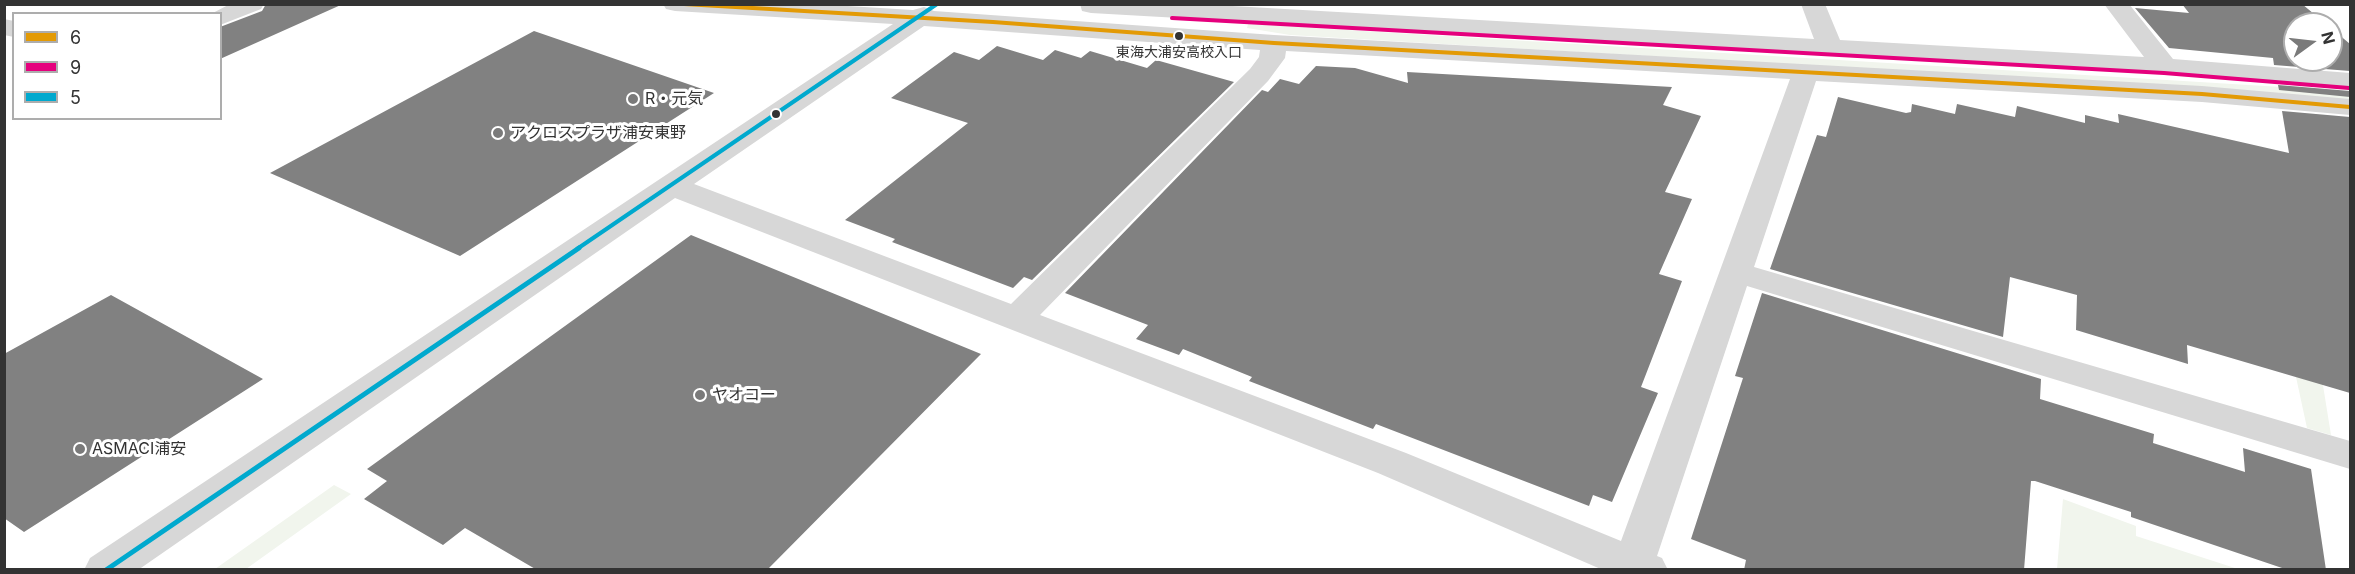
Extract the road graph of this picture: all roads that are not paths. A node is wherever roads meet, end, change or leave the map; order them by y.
1 (10, 4) edge
2 (252, 4) edge
3 (675, 4) edge
4 (1071, 4) edge
5 (1813, 4) edge
6 (2116, 4) edge
7 (4, 7) edge
8 (928, 11) edge
9 (222, 17) edge
10 (1274, 43) junction
11 (1830, 47) junction
12 (2165, 66) junction
13 (1806, 72) junction
14 (2350, 81) edge
15 (2350, 107) edge
16 (672, 186) junction
17 (1736, 272) junction
18 (1017, 318) junction
19 (2350, 455) edge
20 (1637, 568) edge
21 (105, 570) edge

1 - 7 street
2 - 9 street
3 - 8 street
4 - 11 street
5 - 11 street
6 - 12 street
8 - 10 street
8 - 16 street
10 - 13 street
10 - 18 street
11 - 12 street
12 - 14 street
13 - 15 street
13 - 17 street
16 - 18 street
16 - 21 street
17 - 19 street
17 - 20 street
18 - 20 street

